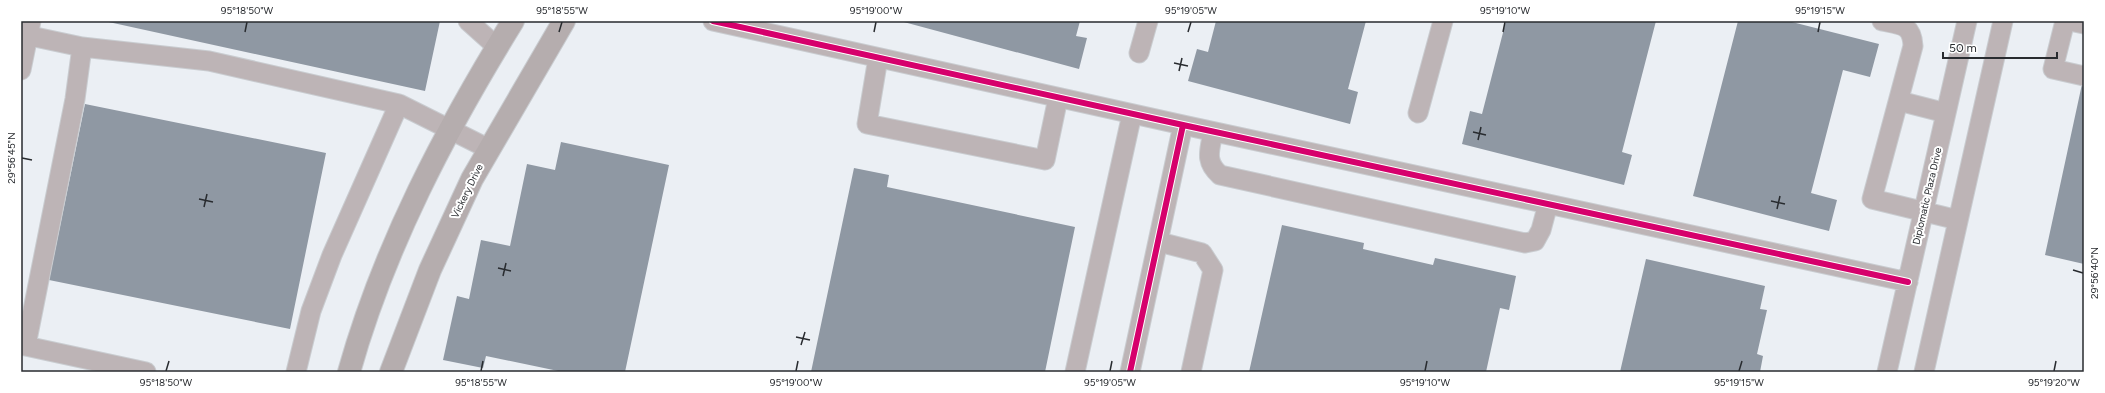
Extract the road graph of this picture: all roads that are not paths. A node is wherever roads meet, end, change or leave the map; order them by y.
1 (468, 21) edge
2 (513, 21) edge
3 (564, 21) edge
4 (713, 21) edge
5 (1148, 21) edge
6 (1443, 21) edge
7 (1882, 21) edge
8 (1967, 21) edge
9 (2003, 21) edge
10 (2065, 21) edge
11 (2070, 21) edge
12 (2084, 24) edge
13 (27, 30) edge
14 (82, 47) junction
15 (497, 47) junction
16 (1139, 53) dead end
17 (878, 58) junction
18 (21, 70) edge
19 (2084, 76) edge
20 (1058, 98) junction
21 (1899, 101) junction
22 (399, 104) junction
23 (1418, 113) dead end
24 (1946, 113) junction
25 (1132, 114) junction
26 (1183, 126) junction
27 (449, 130) junction
28 (1213, 132) junction
29 (489, 149) junction
30 (1548, 204) junction
31 (1923, 212) junction
32 (1958, 220) junction
33 (1159, 242) junction
34 (1908, 282) junction
35 (24, 345) edge
36 (146, 372) edge
37 (296, 372) edge
38 (349, 372) edge
39 (391, 372) edge
40 (1075, 372) edge
41 (1130, 372) edge
42 (1191, 372) edge
43 (1887, 372) edge
44 (1924, 372) edge

1 - 15 street
2 - 15 main road
3 - 29 main road, Vickery Drive
4 - 17 street
5 - 16 street
6 - 23 street
7 - 21 street
8 - 24 street, Diplomatic Plaza Drive
9 - 32 street
10 - 19 street
11 - 12 street
13 - 14 street
13 - 18 street
14 - 22 street
14 - 35 street
15 - 27 main road
17 - 20 street
17 - 20 street
20 - 25 street
21 - 24 street
21 - 31 street
22 - 27 street
22 - 37 street
24 - 31 street, Diplomatic Plaza Drive
25 - 26 street
25 - 40 street
26 - 28 street
26 - 33 street
27 - 29 street
27 - 38 main road
28 - 30 street
28 - 30 street
29 - 39 main road, Vickery Drive
30 - 34 street
31 - 32 street
31 - 34 street, Diplomatic Plaza Drive
32 - 44 street
33 - 41 street
33 - 42 street
34 - 43 street, Diplomatic Plaza Drive
35 - 36 street

